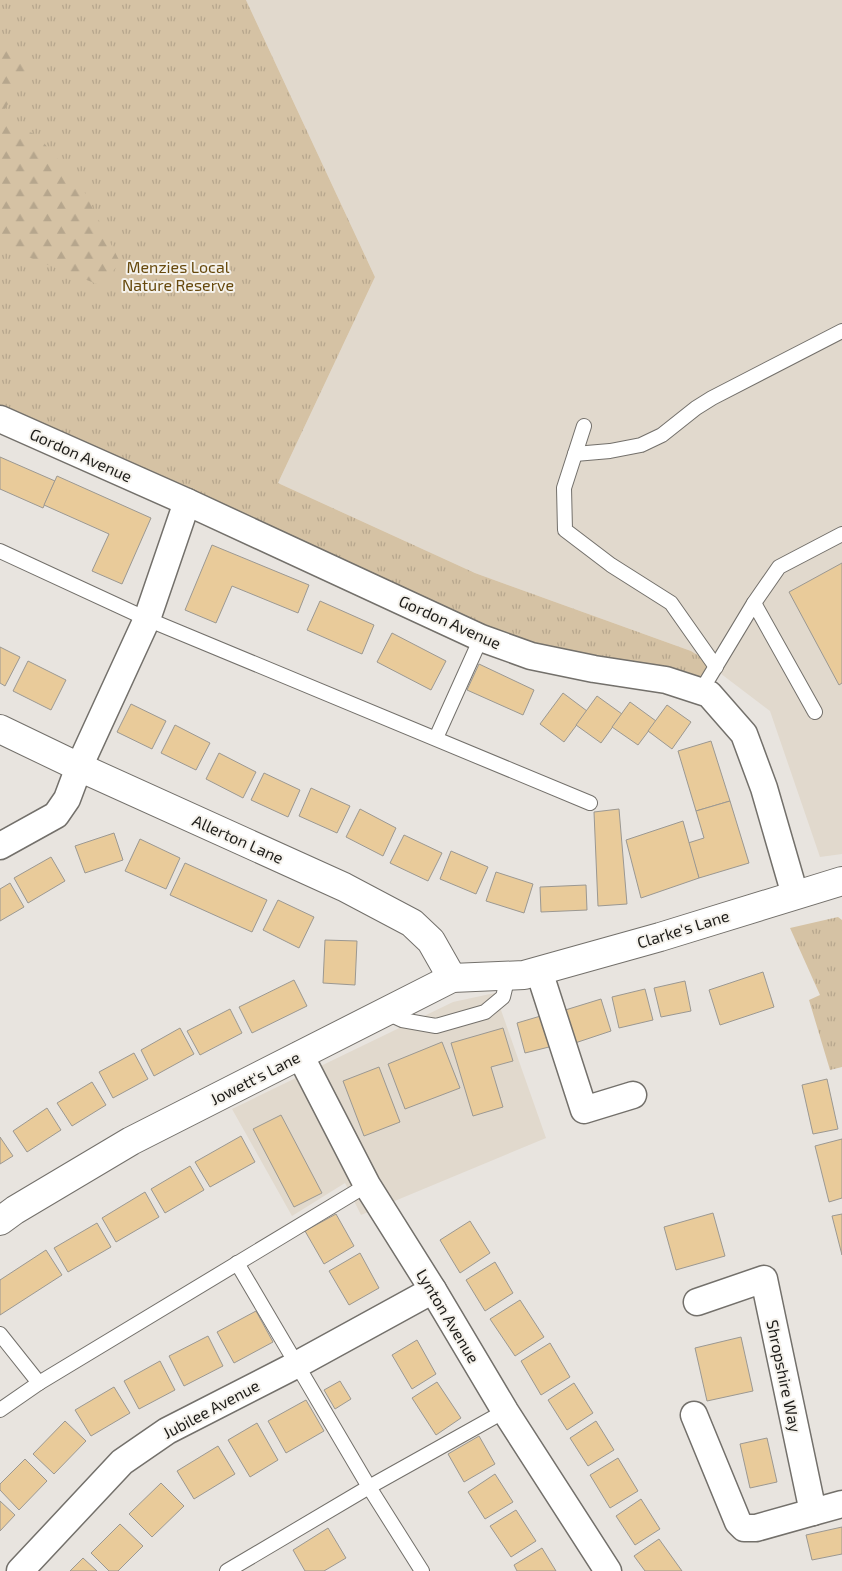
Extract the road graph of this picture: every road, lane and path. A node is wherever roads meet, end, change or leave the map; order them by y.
1 (842, 331) edge
2 (0, 420) edge
3 (584, 426) dead end
4 (575, 454) junction
5 (187, 502) junction
6 (842, 534) edge
7 (0, 551) edge
8 (754, 603) junction
9 (147, 619) junction
10 (481, 638) junction
11 (716, 667) junction
12 (701, 691) junction
13 (815, 712) dead end
14 (0, 729) edge
15 (436, 738) junction
16 (79, 767) junction
17 (590, 802) dead end
18 (0, 846) edge
19 (842, 881) edge
20 (795, 895) junction
21 (523, 974) junction
22 (452, 978) junction
23 (385, 1012) junction
24 (300, 1055) junction
25 (632, 1095) dead end
26 (367, 1185) junction
27 (0, 1221) edge
28 (237, 1263) junction
29 (433, 1290) junction
30 (697, 1302) dead end
31 (0, 1334) edge
32 (298, 1364) junction
33 (39, 1383) junction
34 (0, 1410) edge
35 (505, 1411) junction
36 (694, 1415) dead end
37 (369, 1487) junction
38 (842, 1504) edge
39 (813, 1512) junction
40 (20, 1571) edge
41 (227, 1571) edge
42 (422, 1571) edge
43 (608, 1571) edge

1 - 4 lane
2 - 5 street, Gordon Avenue
3 - 4 lane
4 - 11 lane
5 - 9 street
5 - 10 street, Gordon Avenue
6 - 8 lane
7 - 9 lane
8 - 11 lane
8 - 13 lane
9 - 15 lane
9 - 16 street
10 - 12 street, Gordon Avenue
10 - 15 lane
11 - 12 lane
12 - 20 street, Gordon Avenue
14 - 16 street, Allerton Lane
15 - 17 lane
16 - 18 street
16 - 22 street, Allerton Lane
19 - 20 street, Clarke's Lane
20 - 21 street, Clarke's Lane
21 - 22 street, Jowett's Lane
21 - 23 lane
21 - 25 street
22 - 23 street, Jowett's Lane
23 - 24 street, Jowett's Lane
24 - 26 street, Lynton Avenue
24 - 27 street, Jowett's Lane
26 - 28 lane
26 - 29 street, Lynton Avenue
28 - 32 lane
28 - 33 lane
29 - 32 street, Jubilee Avenue
29 - 35 street, Lynton Avenue
30 - 39 street, Shropshire Way
31 - 33 lane
32 - 37 lane
32 - 40 street, Jubilee Avenue
33 - 34 lane
35 - 37 lane
35 - 43 street, Lynton Avenue
36 - 39 street
37 - 41 lane
37 - 42 lane
38 - 39 street

